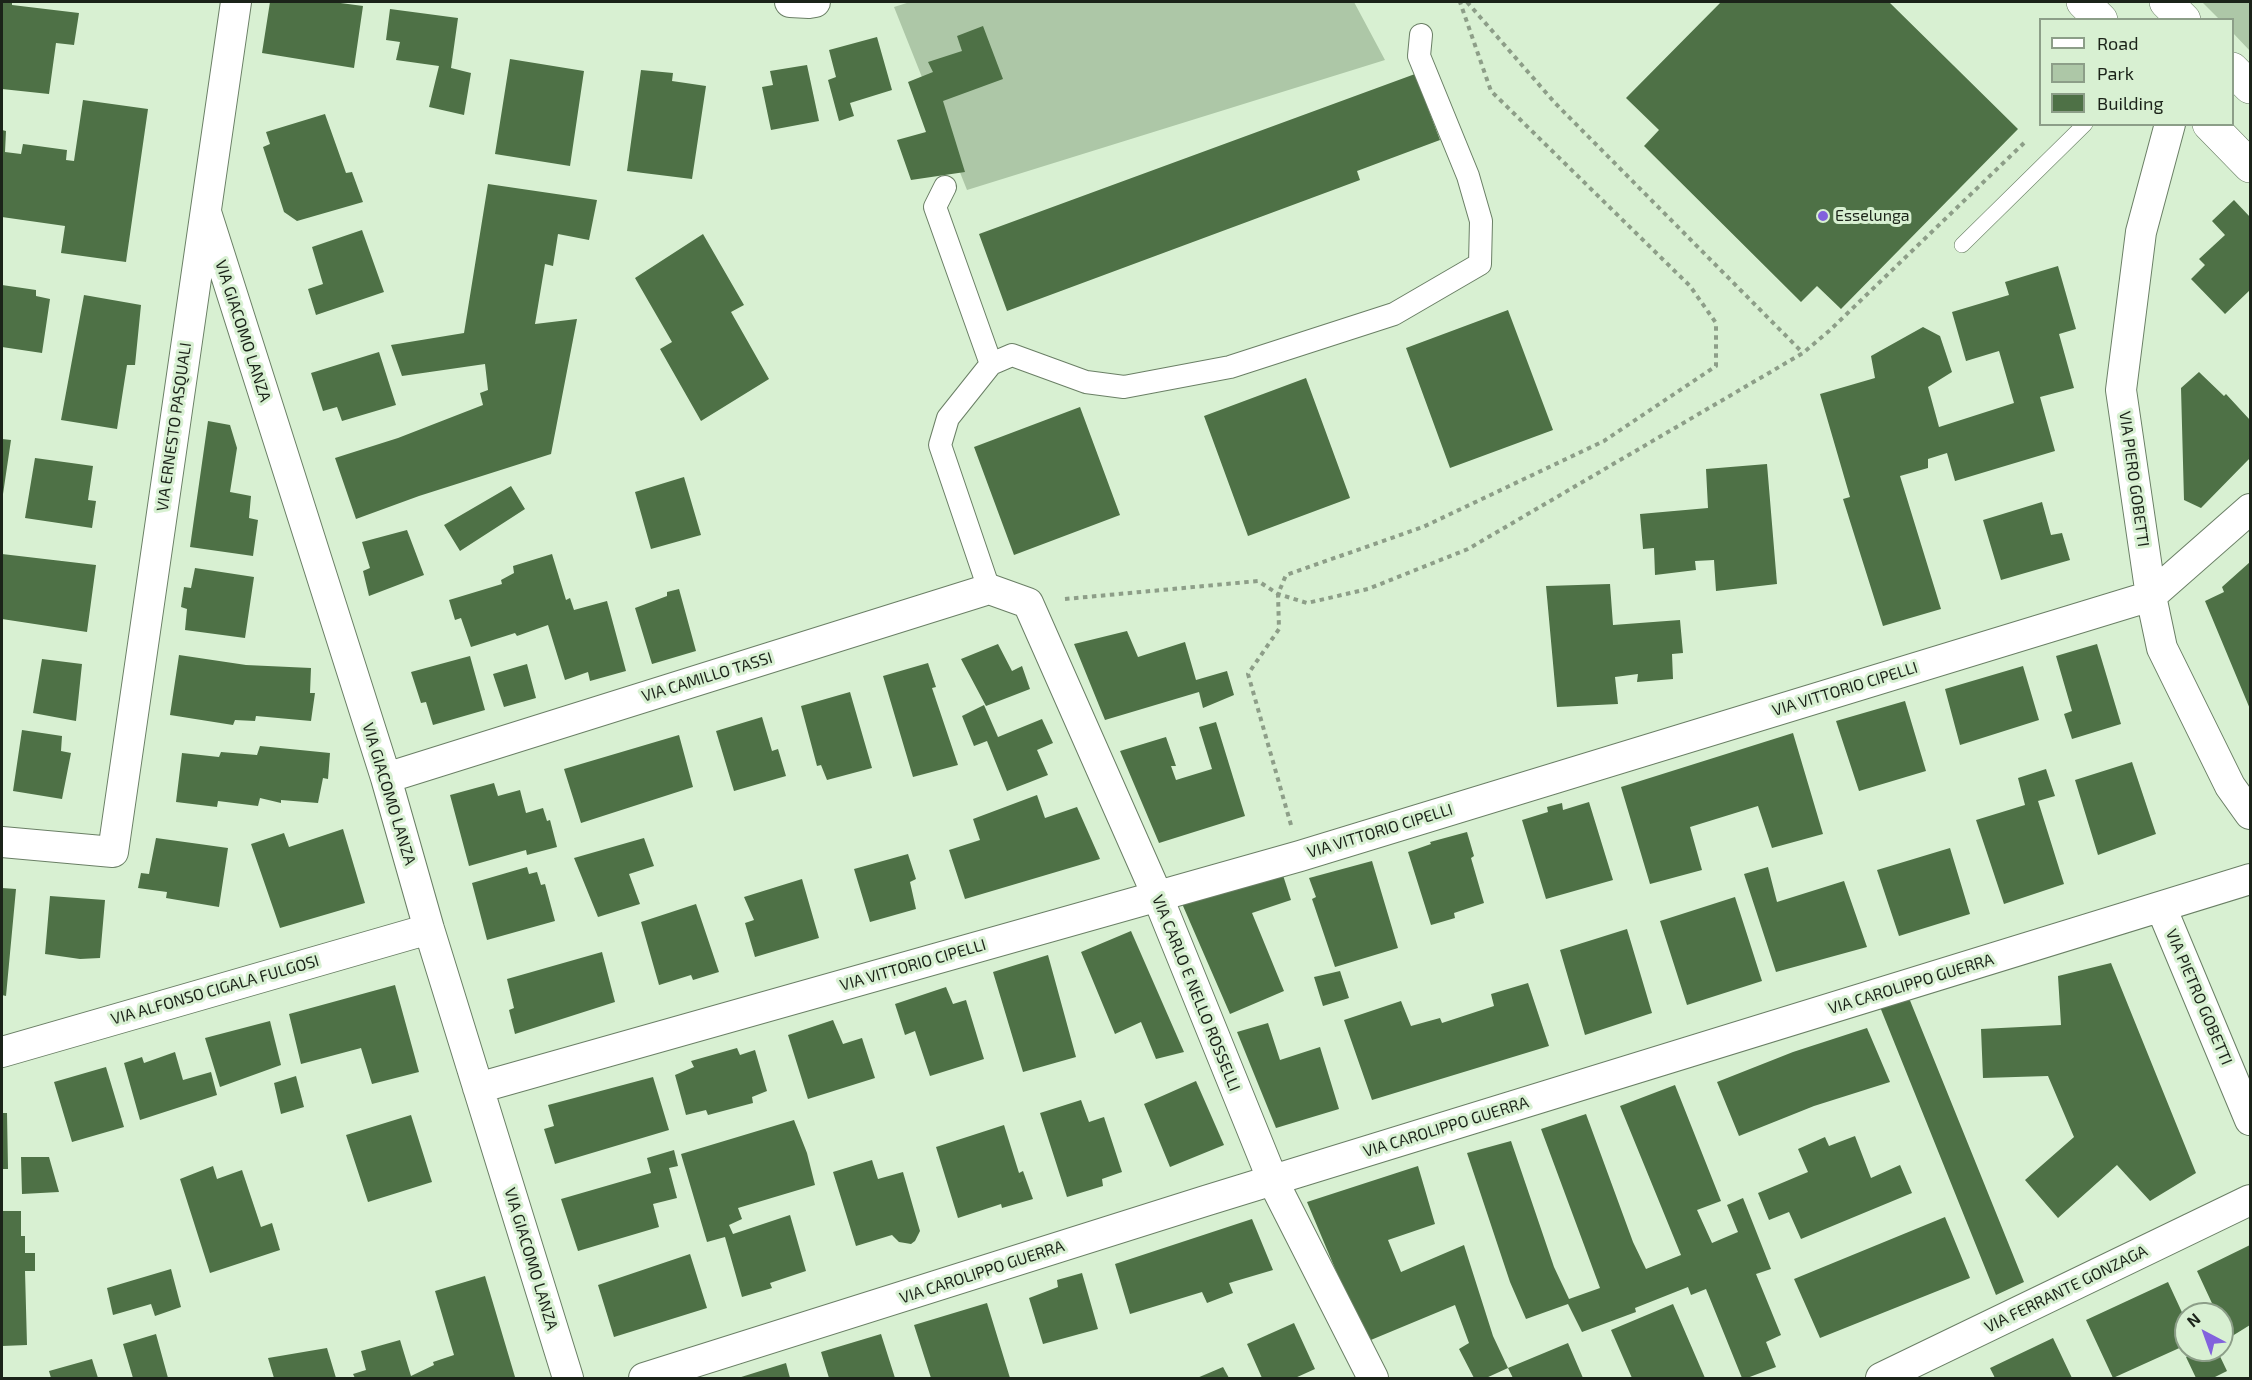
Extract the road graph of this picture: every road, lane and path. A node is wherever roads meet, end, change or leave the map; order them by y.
1 (236, 2) edge
2 (790, 2) edge
3 (814, 2) edge
4 (1460, 2) edge
5 (1467, 2) edge
6 (2083, 2) edge
7 (2166, 2) edge
8 (2099, 18) edge
9 (2182, 18) edge
10 (1421, 35) dead end
11 (2234, 71) edge
12 (2250, 87) edge
13 (2083, 126) edge
14 (2169, 126) edge
15 (2211, 126) edge
16 (2030, 137) dead end
17 (2250, 166) edge
18 (945, 187) dead end
19 (206, 212) junction
20 (1962, 244) dead end
21 (1803, 353) junction
22 (991, 364) junction
23 (2250, 509) edge
24 (989, 588) junction
25 (1278, 594) junction
26 (2151, 596) junction
27 (1028, 603) junction
28 (386, 778) junction
29 (2250, 814) edge
30 (2, 842) edge
31 (1300, 856) junction
32 (2250, 879) edge
33 (1157, 895) junction
34 (2161, 907) junction
35 (429, 929) junction
36 (2, 1052) edge
37 (478, 1088) junction
38 (2250, 1120) edge
39 (1273, 1180) junction
40 (2250, 1200) edge
41 (568, 1378) edge
42 (644, 1378) edge
43 (1373, 1378) edge
44 (1881, 1378) edge

1 - 19 street, VIA ERNESTO PASQUALI
2 - 3 street
4 - 25 path
5 - 21 path
6 - 8 main road
7 - 9 main road
10 - 22 street
11 - 12 main road
13 - 20 lane
14 - 26 street, VIA PIERO GOBETTI
15 - 17 main road
16 - 21 path
18 - 22 street
19 - 28 street, VIA GIACOMO LANZA
19 - 30 street, VIA ERNESTO PASQUALI
21 - 25 path
22 - 24 street
23 - 26 street, VIA VITTORIO CIPELLI
24 - 27 street
24 - 28 street, VIA CAMILLO TASSI
25 - 27 path
25 - 31 path
26 - 29 street, VIA PIERO GOBETTI
26 - 31 street, VIA VITTORIO CIPELLI
27 - 33 street, VIA CARLO E NELLO ROSSELLI
28 - 35 street, VIA GIACOMO LANZA
31 - 33 street, VIA VITTORIO CIPELLI
32 - 34 street, VIA CAROLIPPO GUERRA
33 - 37 street, VIA VITTORIO CIPELLI
33 - 39 street, VIA CARLO E NELLO ROSSELLI
34 - 38 street, VIA PIETRO GOBETTI
34 - 39 street, VIA CAROLIPPO GUERRA
35 - 36 street, VIA ALFONSO CIGALA FULGOSI
35 - 37 street, VIA GIACOMO LANZA
37 - 41 street, VIA GIACOMO LANZA
39 - 42 street, VIA CAROLIPPO GUERRA
39 - 43 street, VIA CARLO E NELLO ROSSELLI
40 - 44 street, VIA FERRANTE GONZAGA

